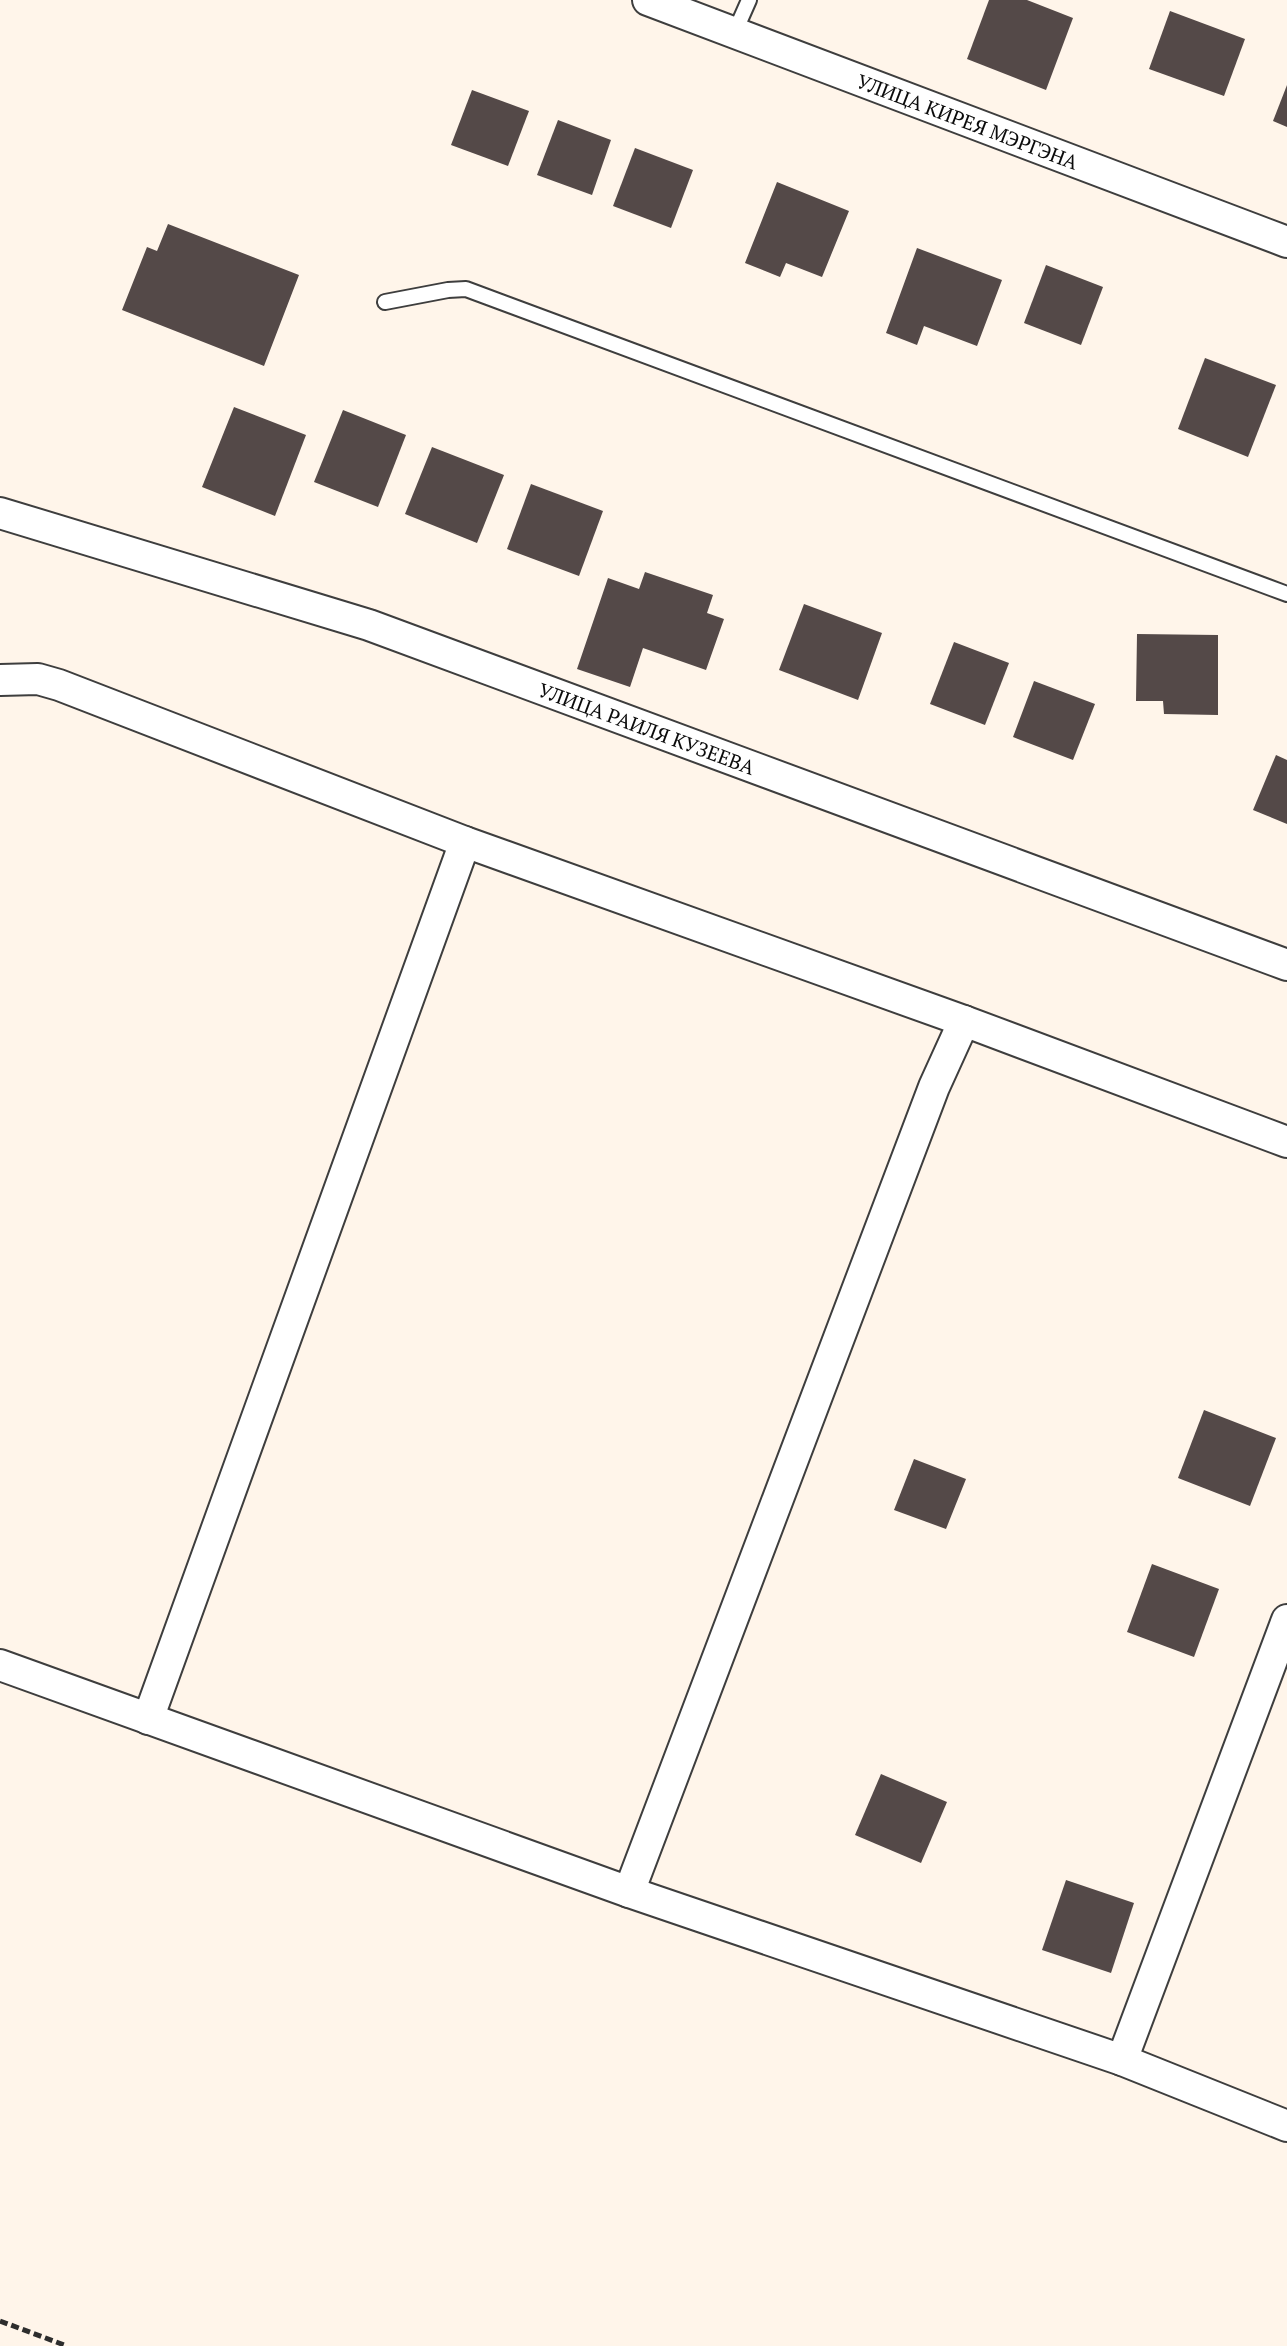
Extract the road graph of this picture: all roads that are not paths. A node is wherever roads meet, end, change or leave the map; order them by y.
1 (648, 0) edge
2 (749, 0) edge
3 (734, 34) junction
4 (1287, 242) edge
5 (385, 302) dead end
6 (0, 513) edge
7 (1287, 594) edge
8 (0, 680) edge
9 (465, 842) junction
10 (1287, 965) edge
11 (964, 1021) junction
12 (1287, 1142) edge
13 (1287, 1620) edge
14 (0, 1665) edge
15 (148, 1719) junction
16 (629, 1892) junction
17 (1122, 2060) junction
18 (1287, 2126) edge

1 - 3 street, УЛИЦА КИРЕЯ МЭРГЭНА
2 - 3 lane
3 - 4 street, УЛИЦА КИРЕЯ МЭРГЭНА
5 - 7 lane
6 - 10 street, УЛИЦА РАИЛЯ КУЗЕЕВА
8 - 9 street
9 - 11 street
9 - 15 street
11 - 12 street
11 - 16 street
13 - 17 street
14 - 15 street
15 - 16 street
16 - 17 street
17 - 18 street

